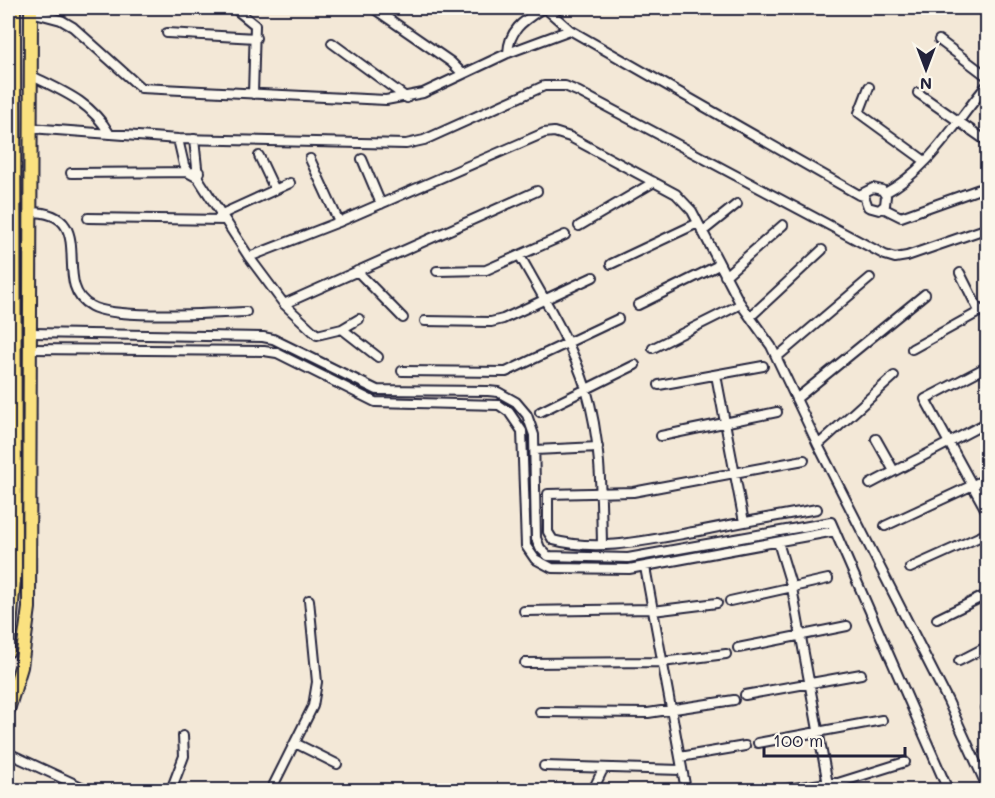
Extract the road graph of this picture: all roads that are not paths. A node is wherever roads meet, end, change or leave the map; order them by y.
1 (14, 8) edge
2 (234, 8) edge
3 (373, 8) edge
4 (544, 8) edge
5 (31, 10) edge
6 (570, 30) junction
7 (167, 33) dead end
8 (256, 38) junction
9 (939, 40) dead end
10 (332, 44) dead end
11 (508, 53) junction
12 (463, 74) junction
13 (30, 75) junction
14 (987, 77) edge
15 (987, 84) edge
16 (869, 87) dead end
17 (918, 93) dead end
18 (253, 94) junction
19 (407, 98) junction
20 (959, 121) junction
21 (30, 128) junction
22 (109, 133) junction
23 (178, 139) junction
24 (195, 139) junction
25 (987, 142) edge
26 (259, 156) dead end
27 (310, 159) dead end
28 (362, 159) dead end
29 (925, 161) junction
30 (71, 173) dead end
31 (189, 173) junction
32 (198, 175) junction
33 (654, 182) junction
34 (290, 183) dead end
35 (987, 186) edge
36 (274, 190) junction
37 (537, 191) dead end
38 (885, 193) junction
39 (859, 195) junction
40 (381, 204) junction
41 (737, 204) dead end
42 (883, 208) junction
43 (30, 212) junction
44 (88, 218) dead end
45 (222, 218) junction
46 (339, 222) junction
47 (698, 223) junction
48 (783, 225) dead end
49 (579, 226) dead end
50 (987, 228) edge
51 (702, 232) junction
52 (565, 235) dead end
53 (822, 250) dead end
54 (520, 256) junction
55 (249, 257) junction
56 (611, 264) dead end
57 (719, 265) junction
58 (357, 271) junction
59 (437, 271) dead end
60 (960, 273) dead end
61 (725, 276) junction
62 (593, 278) dead end
63 (870, 278) dead end
64 (925, 294) dead end
65 (544, 300) junction
66 (284, 303) junction
67 (741, 304) junction
68 (638, 305) dead end
69 (987, 307) edge
70 (979, 311) junction
71 (246, 312) dead end
72 (750, 317) junction
73 (403, 318) dead end
74 (359, 319) dead end
75 (618, 319) dead end
76 (425, 321) dead end
77 (342, 329) junction
78 (31, 333) junction
79 (568, 342) junction
80 (653, 348) dead end
81 (31, 349) junction
82 (912, 349) dead end
83 (378, 357) dead end
84 (777, 357) junction
85 (635, 365) dead end
86 (763, 366) dead end
87 (987, 366) edge
88 (402, 371) dead end
89 (716, 375) junction
90 (894, 376) dead end
91 (659, 385) dead end
92 (586, 390) junction
93 (796, 399) junction
94 (540, 412) dead end
95 (777, 412) dead end
96 (987, 422) edge
97 (725, 423) junction
98 (661, 436) dead end
99 (876, 440) dead end
100 (950, 441) junction
101 (818, 445) junction
102 (598, 447) junction
103 (535, 450) junction
104 (804, 460) dead end
105 (894, 471) junction
106 (735, 473) junction
107 (987, 478) edge
108 (870, 484) dead end
109 (973, 485) junction
110 (601, 494) junction
111 (817, 509) dead end
112 (987, 513) edge
113 (744, 522) junction
114 (885, 526) dead end
115 (835, 531) junction
116 (987, 533) edge
117 (778, 542) junction
118 (602, 545) junction
119 (645, 567) junction
120 (910, 568) dead end
121 (828, 579) dead end
122 (792, 588) junction
123 (987, 594) edge
124 (309, 600) dead end
125 (730, 601) dead end
126 (717, 603) dead end
127 (524, 610) dead end
128 (653, 610) junction
129 (937, 619) dead end
130 (847, 626) dead end
131 (800, 637) junction
132 (987, 646) edge
133 (8, 648) edge
134 (738, 648) dead end
135 (726, 654) dead end
136 (959, 661) dead end
137 (662, 662) junction
138 (525, 663) dead end
139 (861, 674) dead end
140 (809, 682) junction
141 (745, 696) dead end
142 (734, 699) dead end
143 (8, 710) edge
144 (672, 710) junction
145 (540, 712) dead end
146 (882, 720) dead end
147 (818, 730) junction
148 (183, 736) dead end
149 (295, 743) junction
150 (758, 743) dead end
151 (745, 746) dead end
152 (8, 753) edge
153 (680, 757) junction
154 (904, 762) dead end
155 (337, 764) dead end
156 (544, 766) dead end
157 (603, 769) junction
158 (681, 770) junction
159 (829, 787) edge
160 (987, 789) edge
161 (88, 790) edge
162 (171, 790) edge
163 (271, 790) edge
164 (593, 790) edge
165 (687, 790) edge
166 (780, 790) edge
167 (948, 790) edge

1 - 133 main road
2 - 8 street
3 - 12 street
4 - 6 street
4 - 11 street
5 - 13 main road
5 - 18 street
6 - 11 street
6 - 39 street
7 - 8 street
8 - 18 street
9 - 14 street
10 - 19 street
11 - 12 street
12 - 19 street
13 - 21 main road
13 - 22 street
15 - 20 street
16 - 29 street
17 - 20 street
18 - 19 street
20 - 25 street
20 - 29 street
21 - 22 street
21 - 43 main road
22 - 23 street
23 - 24 street
23 - 31 street
24 - 32 street
24 - 50 street
26 - 36 street
27 - 46 street
28 - 40 street
29 - 38 street
30 - 31 street
31 - 32 street
32 - 45 street
33 - 40 street
33 - 47 street
33 - 49 street
34 - 36 street
35 - 42 street
36 - 45 street
37 - 58 street
38 - 39 street
38 - 42 street
39 - 42 street
40 - 46 street
41 - 51 street
43 - 71 street
43 - 78 main road
44 - 45 street
45 - 55 street
46 - 55 street
47 - 51 street
47 - 56 street
48 - 61 street
51 - 57 street
52 - 54 street
53 - 72 street
54 - 59 street
54 - 65 street
55 - 66 street
57 - 61 street
57 - 68 street
58 - 66 street
58 - 73 street
60 - 70 street
61 - 67 street
62 - 65 street
63 - 84 street
64 - 93 street
65 - 76 street
65 - 79 street
66 - 77 street
67 - 72 street
67 - 80 street
69 - 70 street
70 - 82 street
72 - 84 street
74 - 77 street
75 - 79 street
77 - 83 street
78 - 81 main road
78 - 103 street
79 - 88 street
79 - 92 street
81 - 119 street
81 - 143 main road
84 - 93 street
85 - 92 street
86 - 89 street
87 - 100 street
89 - 91 street
89 - 97 street
90 - 101 street
92 - 94 street
92 - 102 street
93 - 101 street
95 - 97 street
96 - 100 street
97 - 98 street
97 - 106 street
99 - 105 street
100 - 105 street
100 - 109 street
101 - 160 street
102 - 103 street
102 - 110 street
103 - 115 street
104 - 106 street
105 - 108 street
106 - 110 street
106 - 113 street
107 - 109 street
109 - 112 street
109 - 114 street
110 - 118 street
110 - 118 street
111 - 113 street
113 - 118 street
115 - 117 street
115 - 167 street
116 - 120 street
117 - 119 street
117 - 122 street
119 - 128 street
121 - 122 street
122 - 125 street
122 - 131 street
123 - 129 street
124 - 149 street
126 - 128 street
127 - 128 street
128 - 137 street
130 - 131 street
131 - 134 street
131 - 140 street
132 - 136 street
135 - 137 street
137 - 138 street
137 - 144 street
139 - 140 street
140 - 141 street
140 - 147 street
142 - 144 street
144 - 145 street
144 - 153 street
146 - 147 street
147 - 150 street
147 - 159 street
148 - 162 street
149 - 155 street
149 - 163 street
151 - 153 street
152 - 161 street
153 - 158 street
154 - 159 street
156 - 157 street
157 - 158 street
157 - 164 street
158 - 165 street
159 - 166 street

